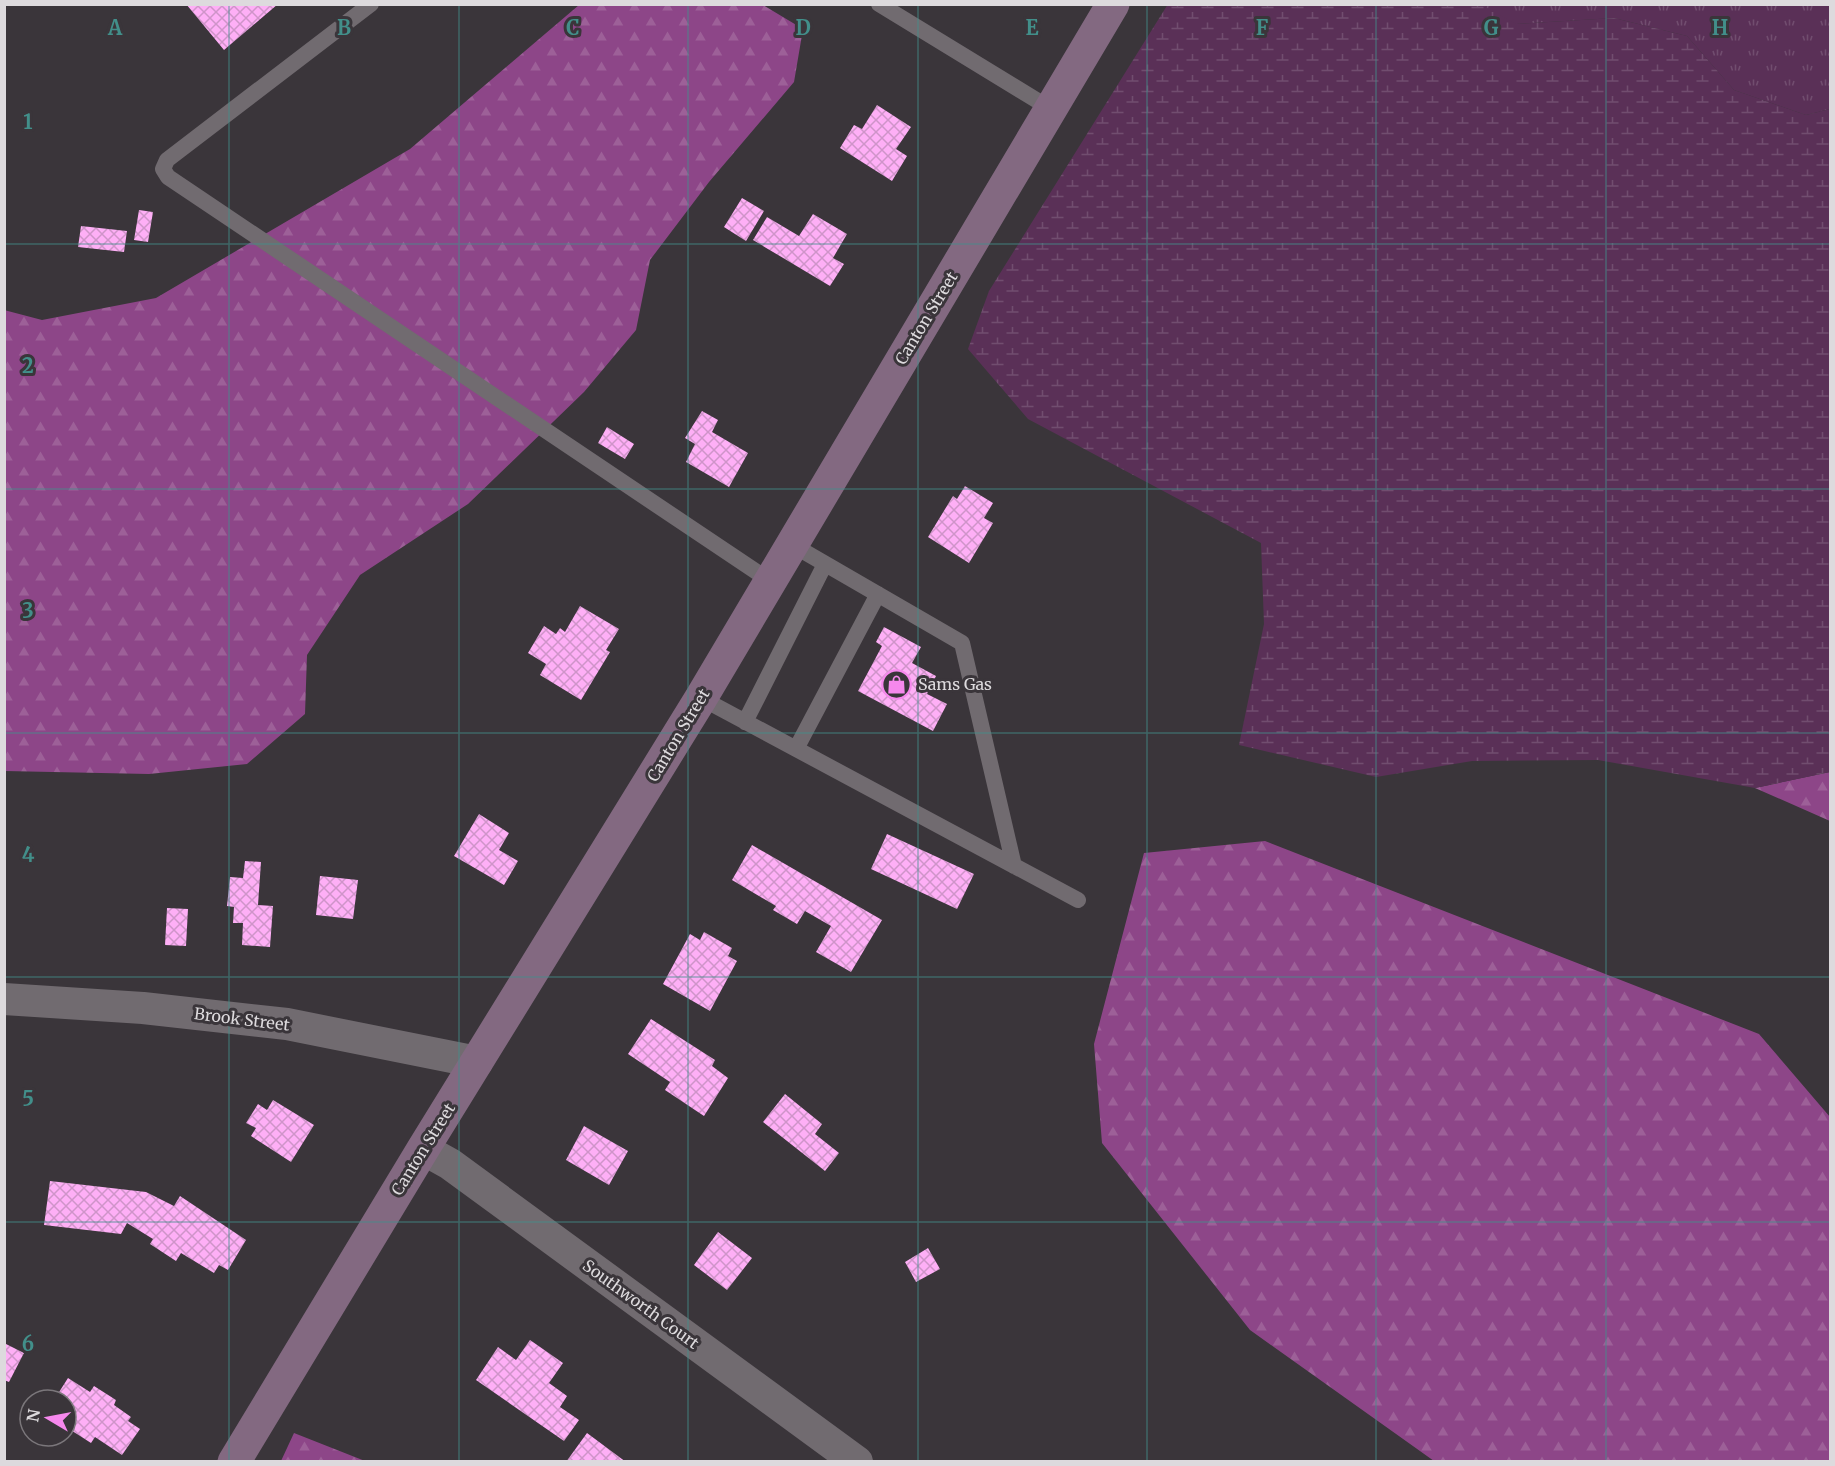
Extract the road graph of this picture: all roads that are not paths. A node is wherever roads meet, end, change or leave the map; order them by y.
1 (371, 4) edge
2 (879, 4) edge
3 (1113, 4) edge
4 (1051, 109) junction
5 (791, 544) junction
6 (825, 564) junction
7 (770, 581) junction
8 (878, 594) junction
9 (701, 698) junction
10 (745, 722) junction
11 (796, 749) junction
12 (1014, 866) junction
13 (1078, 900) dead end
14 (4, 999) edge
15 (477, 1062) junction
16 (423, 1149) junction
17 (234, 1461) edge
18 (857, 1461) edge

1 - 7 lane
2 - 4 lane
3 - 4 main road, Canton Street
4 - 5 main road, Canton Street
5 - 6 lane
5 - 7 main road, Canton Street
6 - 8 lane
6 - 10 lane
7 - 9 main road, Canton Street
8 - 11 lane
8 - 12 lane
9 - 10 lane
9 - 15 main road, Canton Street
10 - 11 lane
11 - 12 lane
12 - 13 lane
14 - 15 street, Brook Street
15 - 16 main road, Canton Street
16 - 17 main road, Canton Street
16 - 18 street, Southworth Court

